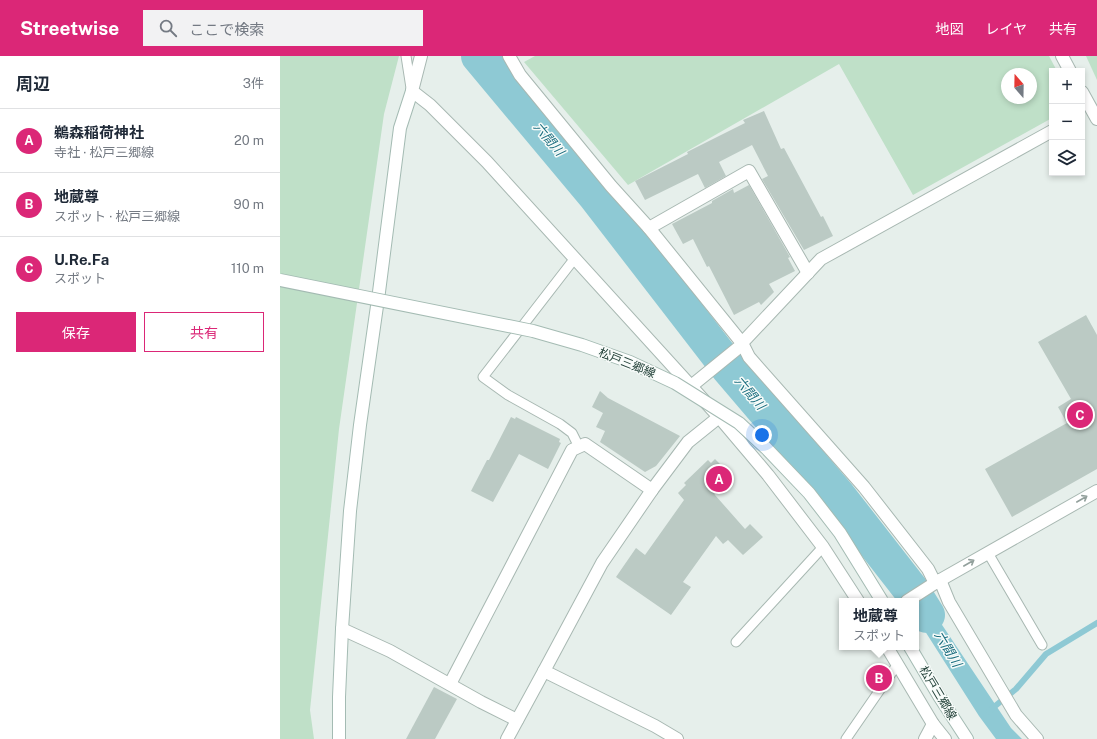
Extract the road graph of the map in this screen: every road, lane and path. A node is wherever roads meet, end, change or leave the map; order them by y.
1 (406, 56) edge
2 (421, 56) edge
3 (509, 56) edge
4 (1062, 56) edge
5 (1068, 68) edge
6 (412, 91) junction
7 (1085, 98) edge
8 (1092, 113) edge
9 (1049, 133) edge
10 (649, 228) junction
11 (575, 258) junction
12 (808, 273) junction
13 (280, 280) edge
14 (740, 345) junction
15 (690, 386) junction
16 (719, 417) junction
17 (579, 446) junction
18 (652, 490) junction
19 (1097, 491) edge
20 (823, 547) junction
21 (988, 553) junction
22 (938, 581) junction
23 (856, 598) edge
24 (880, 598) edge
25 (912, 598) edge
26 (342, 629) junction
27 (736, 642) dead end
28 (1042, 645) dead end
29 (889, 650) edge
30 (912, 650) edge
31 (897, 665) junction
32 (544, 671) junction
33 (450, 684) junction
34 (517, 720) junction
35 (933, 724) junction
36 (671, 738) edge
37 (339, 739) edge
38 (507, 739) edge
39 (846, 739) edge
40 (925, 739) edge
41 (946, 739) edge
42 (967, 739) edge
43 (1037, 739) edge

1 - 6 lane
2 - 6 street
3 - 10 street
4 - 5 street
6 - 11 street
6 - 26 street
7 - 8 street
9 - 12 street
10 - 12 street
10 - 14 street
11 - 15 street
11 - 17 lane
12 - 14 street
13 - 24 street, 松戸三郷線, bridge
14 - 15 street
14 - 22 street
15 - 16 street
16 - 18 street
16 - 20 street
17 - 18 street
17 - 33 street
18 - 32 street
21 -> 19 street
20 - 23 street
20 - 27 lane
22 -> 21 street
21 - 28 lane
22 - 25 street
22 - 43 street
26 - 33 street
26 - 37 street
29 - 31 street
30 - 42 street, 松戸三郷線
31 - 35 street
31 - 39 lane
32 - 34 street
32 - 36 street
33 - 34 street
34 - 38 street
35 - 40 street
35 - 41 street

